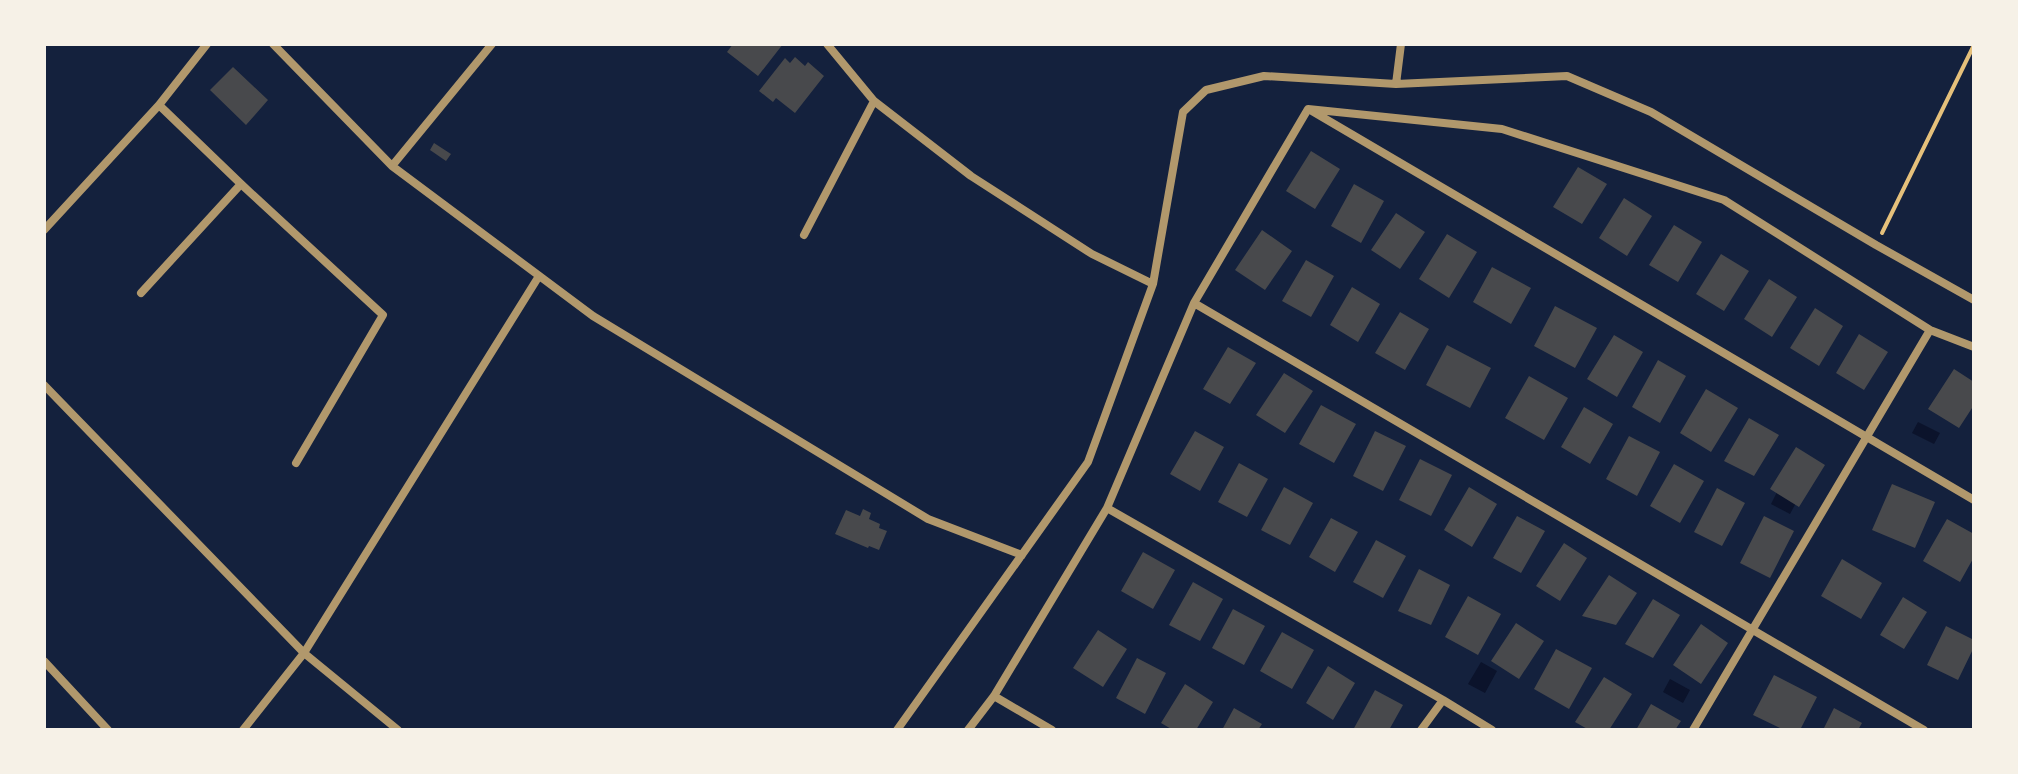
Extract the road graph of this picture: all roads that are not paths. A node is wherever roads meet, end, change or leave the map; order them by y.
1 (207, 44) edge
2 (273, 44) edge
3 (492, 44) edge
4 (827, 44) edge
5 (1401, 44) edge
6 (1396, 84) junction
7 (874, 101) junction
8 (159, 105) junction
9 (1308, 109) junction
10 (392, 166) junction
11 (241, 184) junction
12 (44, 230) edge
13 (804, 235) dead end
14 (539, 276) junction
15 (1153, 284) junction
16 (141, 293) dead end
17 (1974, 300) edge
18 (1194, 303) junction
19 (1930, 330) junction
20 (1974, 347) edge
21 (44, 385) edge
22 (1866, 437) junction
23 (296, 463) dead end
24 (1974, 500) edge
25 (1107, 508) junction
26 (1022, 555) junction
27 (1752, 630) junction
28 (304, 653) junction
29 (44, 661) edge
30 (994, 696) junction
31 (1443, 700) junction
32 (108, 730) edge
33 (243, 730) edge
34 (398, 730) edge
35 (897, 730) edge
36 (968, 730) edge
37 (1052, 730) edge
38 (1421, 730) edge
39 (1492, 730) edge
40 (1693, 730) edge
41 (1924, 730) edge

1 - 8 street
2 - 10 street
3 - 10 street
4 - 7 street
5 - 6 street
6 - 15 street
6 - 17 street
7 - 13 street
7 - 15 street
8 - 11 street
8 - 12 street
9 - 18 street
9 - 19 street
9 - 22 street
10 - 14 street
11 - 16 street
11 - 23 street
14 - 26 street
14 - 28 street
15 - 26 street
18 - 25 street
18 - 27 street
19 - 20 street
19 - 22 street
21 - 28 street
22 - 24 street
22 - 27 street
25 - 30 street
25 - 31 street
26 - 35 street
27 - 40 street
27 - 41 street
28 - 33 street
28 - 34 street
29 - 32 street
30 - 36 street
30 - 37 street
31 - 38 street
31 - 39 street

